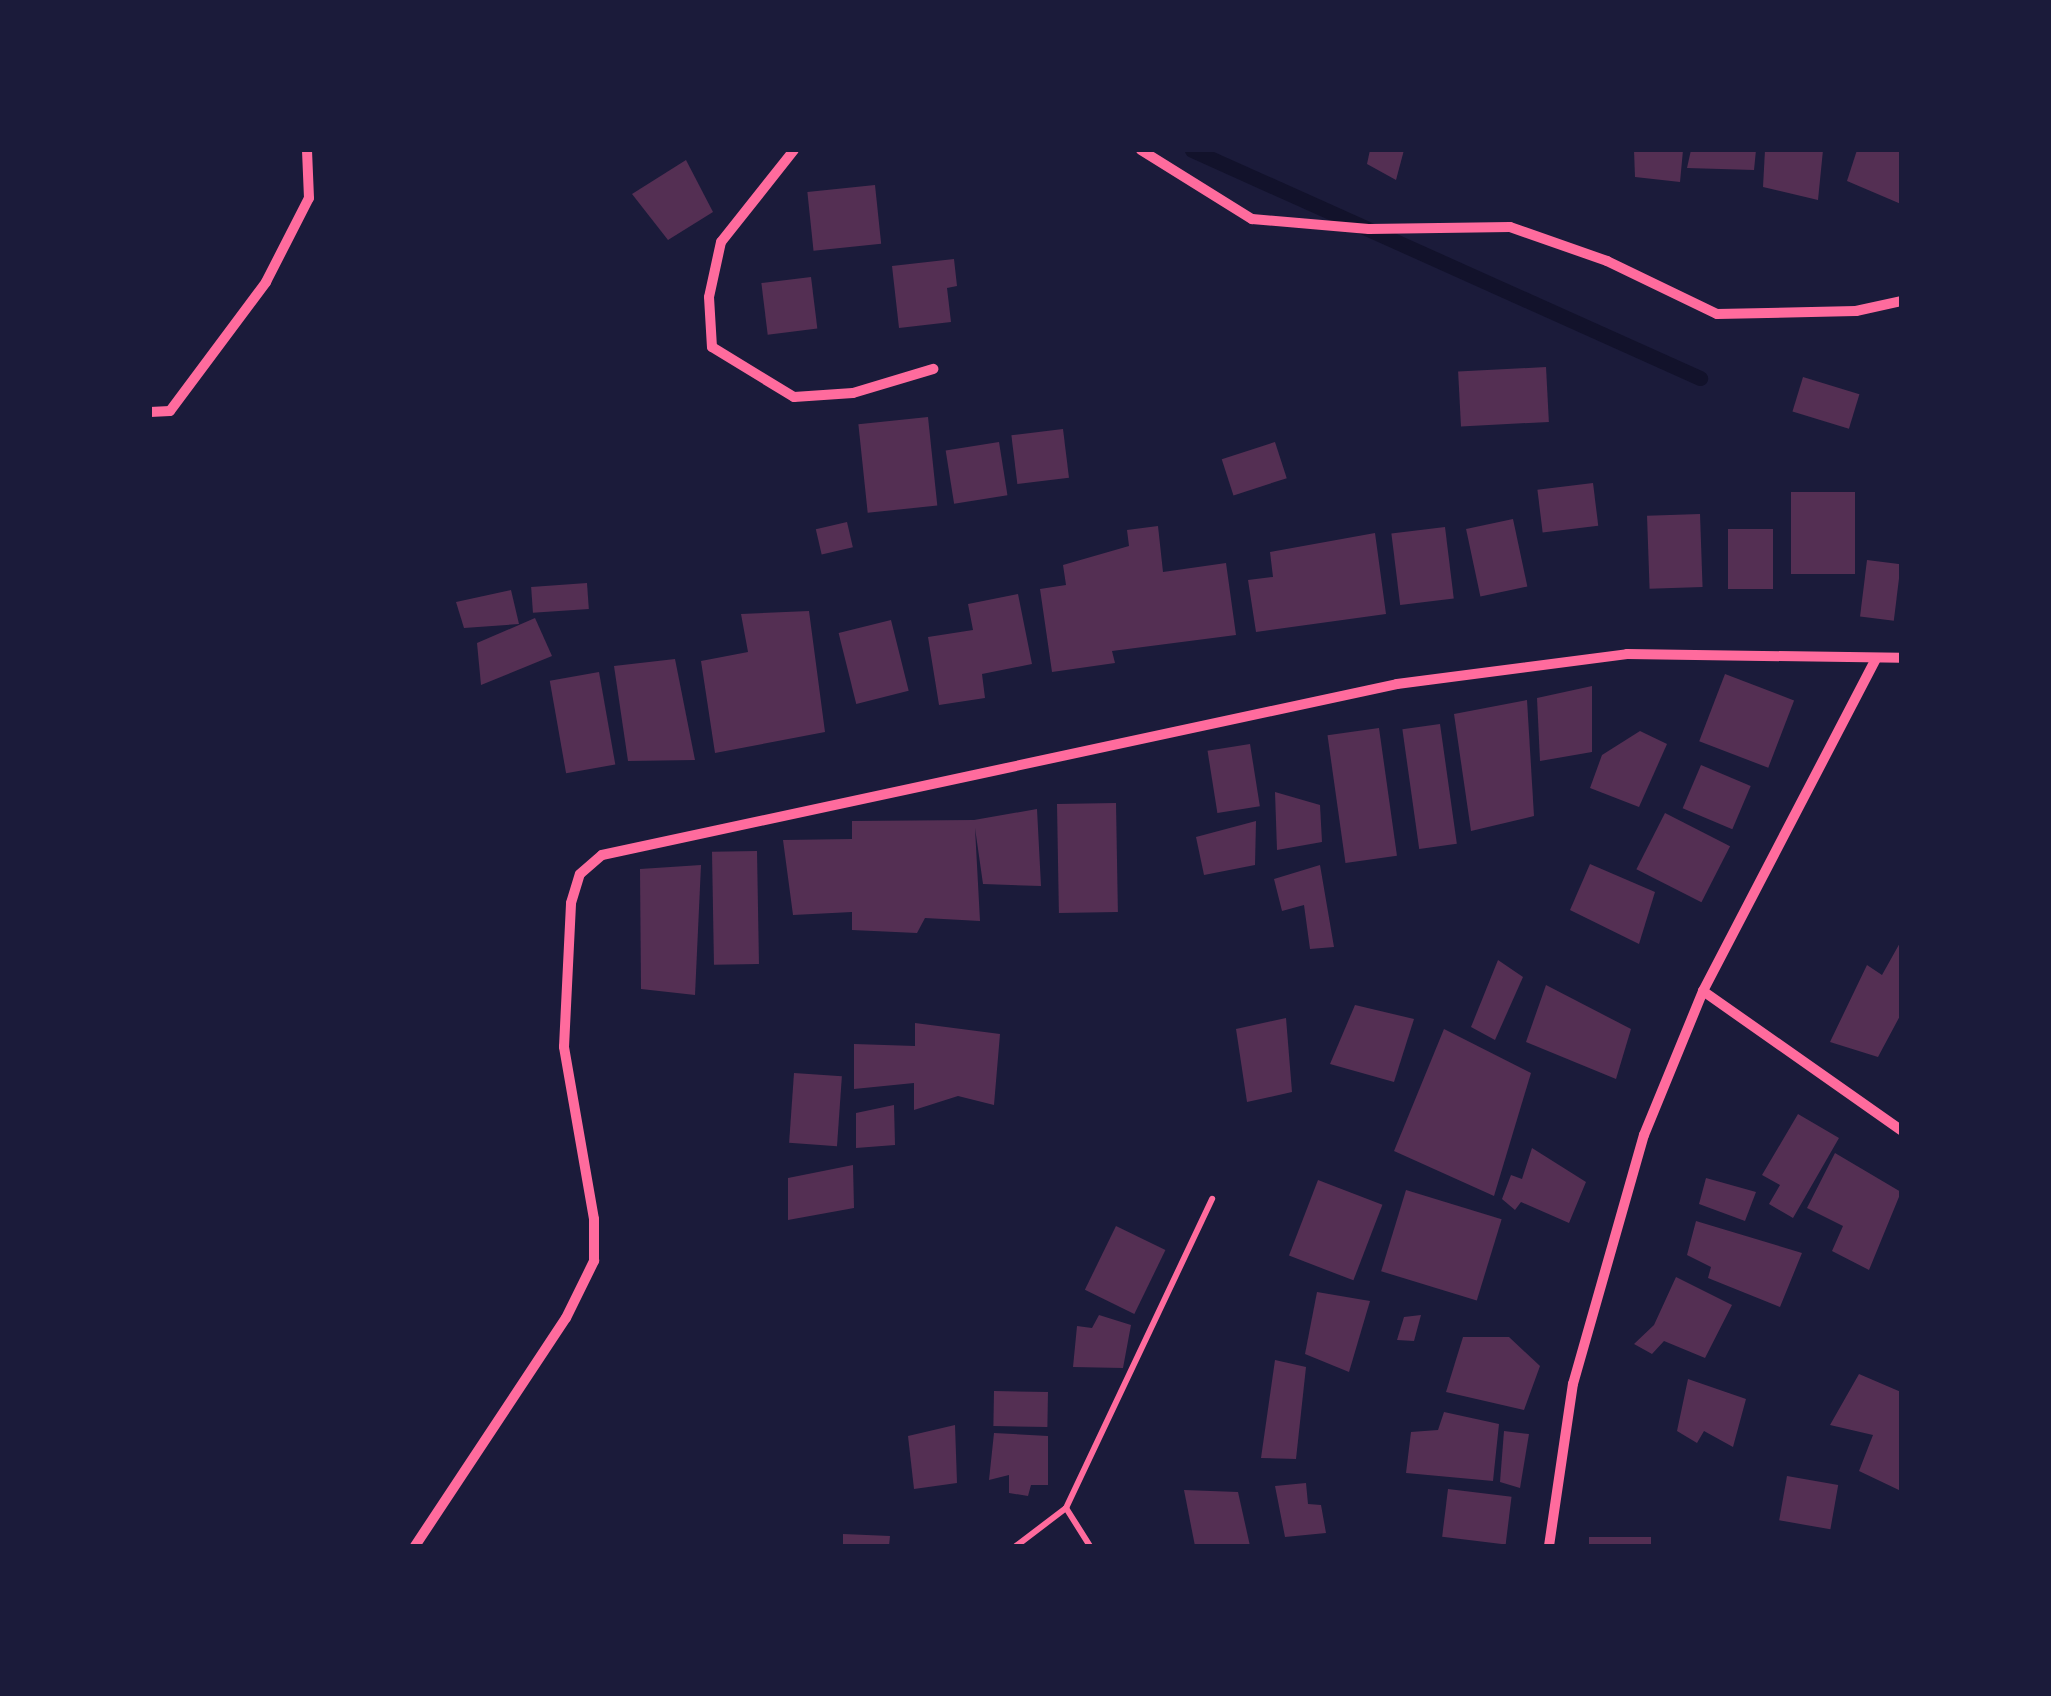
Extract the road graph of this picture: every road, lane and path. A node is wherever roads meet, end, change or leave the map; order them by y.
1 (307, 150) edge
2 (794, 150) edge
3 (1140, 150) edge
4 (1901, 301) edge
5 (933, 369) dead end
6 (150, 412) edge
7 (1876, 658) junction
8 (1901, 658) edge
9 (1703, 991) junction
10 (1901, 1130) edge
11 (1212, 1199) dead end
12 (1066, 1508) junction
13 (415, 1546) edge
14 (1016, 1546) edge
15 (1090, 1546) edge
16 (1549, 1546) edge

1 - 6 street
2 - 5 street
3 - 4 street
7 - 8 street
7 - 9 street
7 - 13 street
9 - 10 street
9 - 16 street
11 - 12 path
12 - 14 path
12 - 15 path

